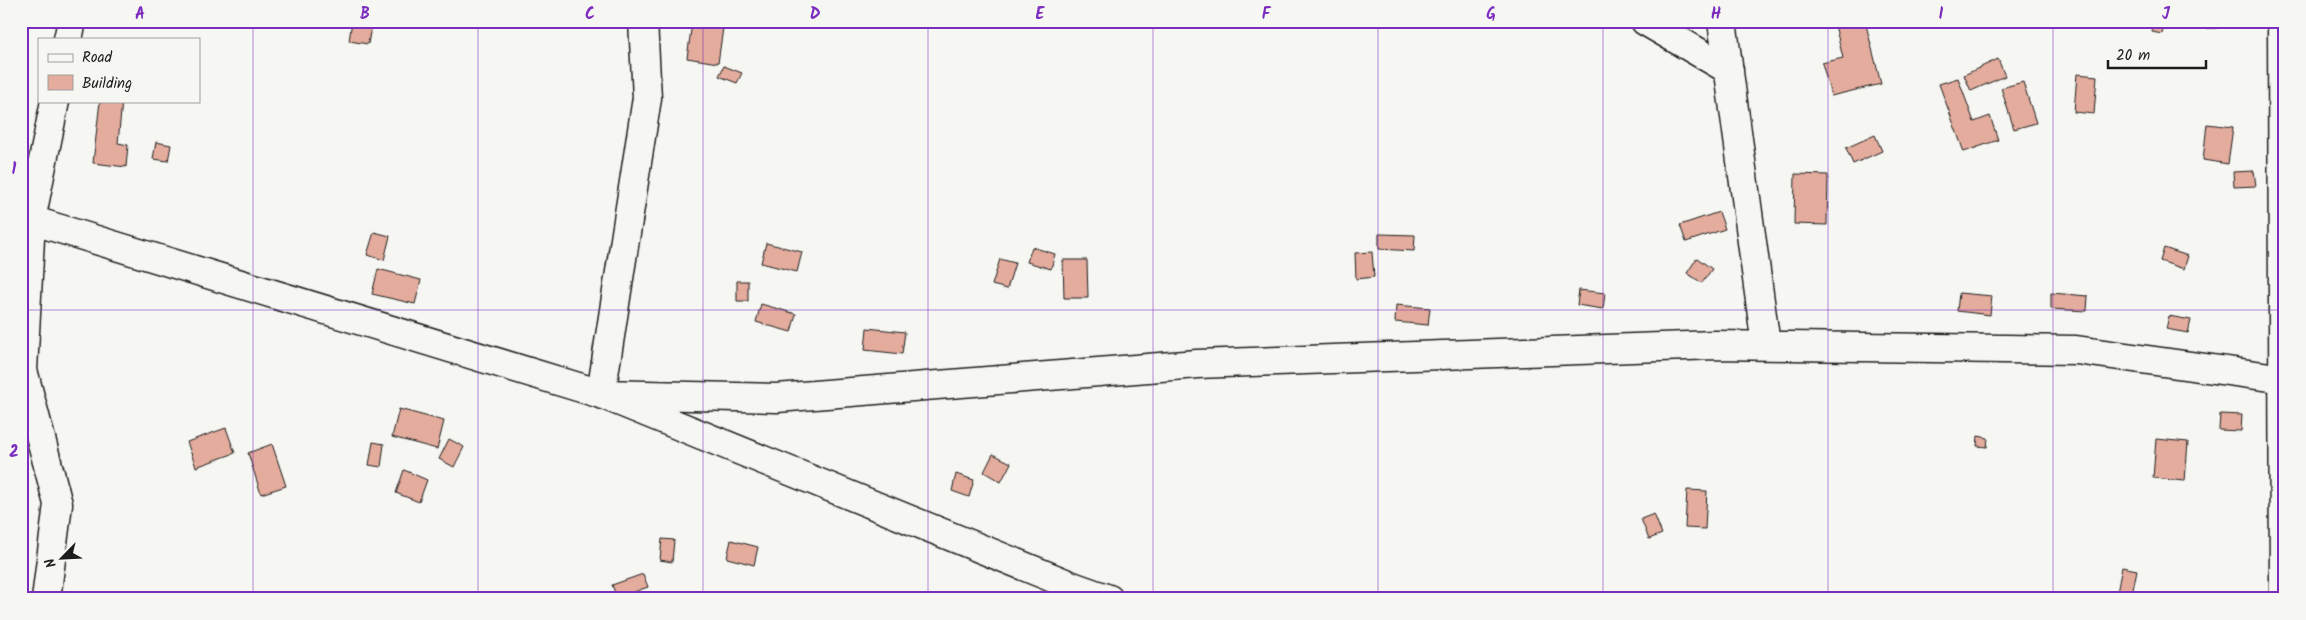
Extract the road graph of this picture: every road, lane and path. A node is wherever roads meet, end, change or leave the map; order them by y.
1 (72, 21) edge
2 (643, 21) edge
3 (1645, 21) edge
4 (1722, 21) edge
5 (2282, 21) edge
6 (68, 38) edge
7 (1729, 70) junction
8 (55, 102) edge
9 (26, 219) edge
10 (1766, 345) junction
11 (2284, 378) edge
12 (601, 394) junction
13 (46, 599) edge
14 (1109, 599) edge
15 (2284, 599) edge

1 - 6 street
2 - 12 street
3 - 7 street
4 - 7 street
5 - 11 street
7 - 10 street
8 - 9 street
9 - 12 street
9 - 13 street
10 - 11 street
10 - 12 street
11 - 15 street
12 - 14 street

